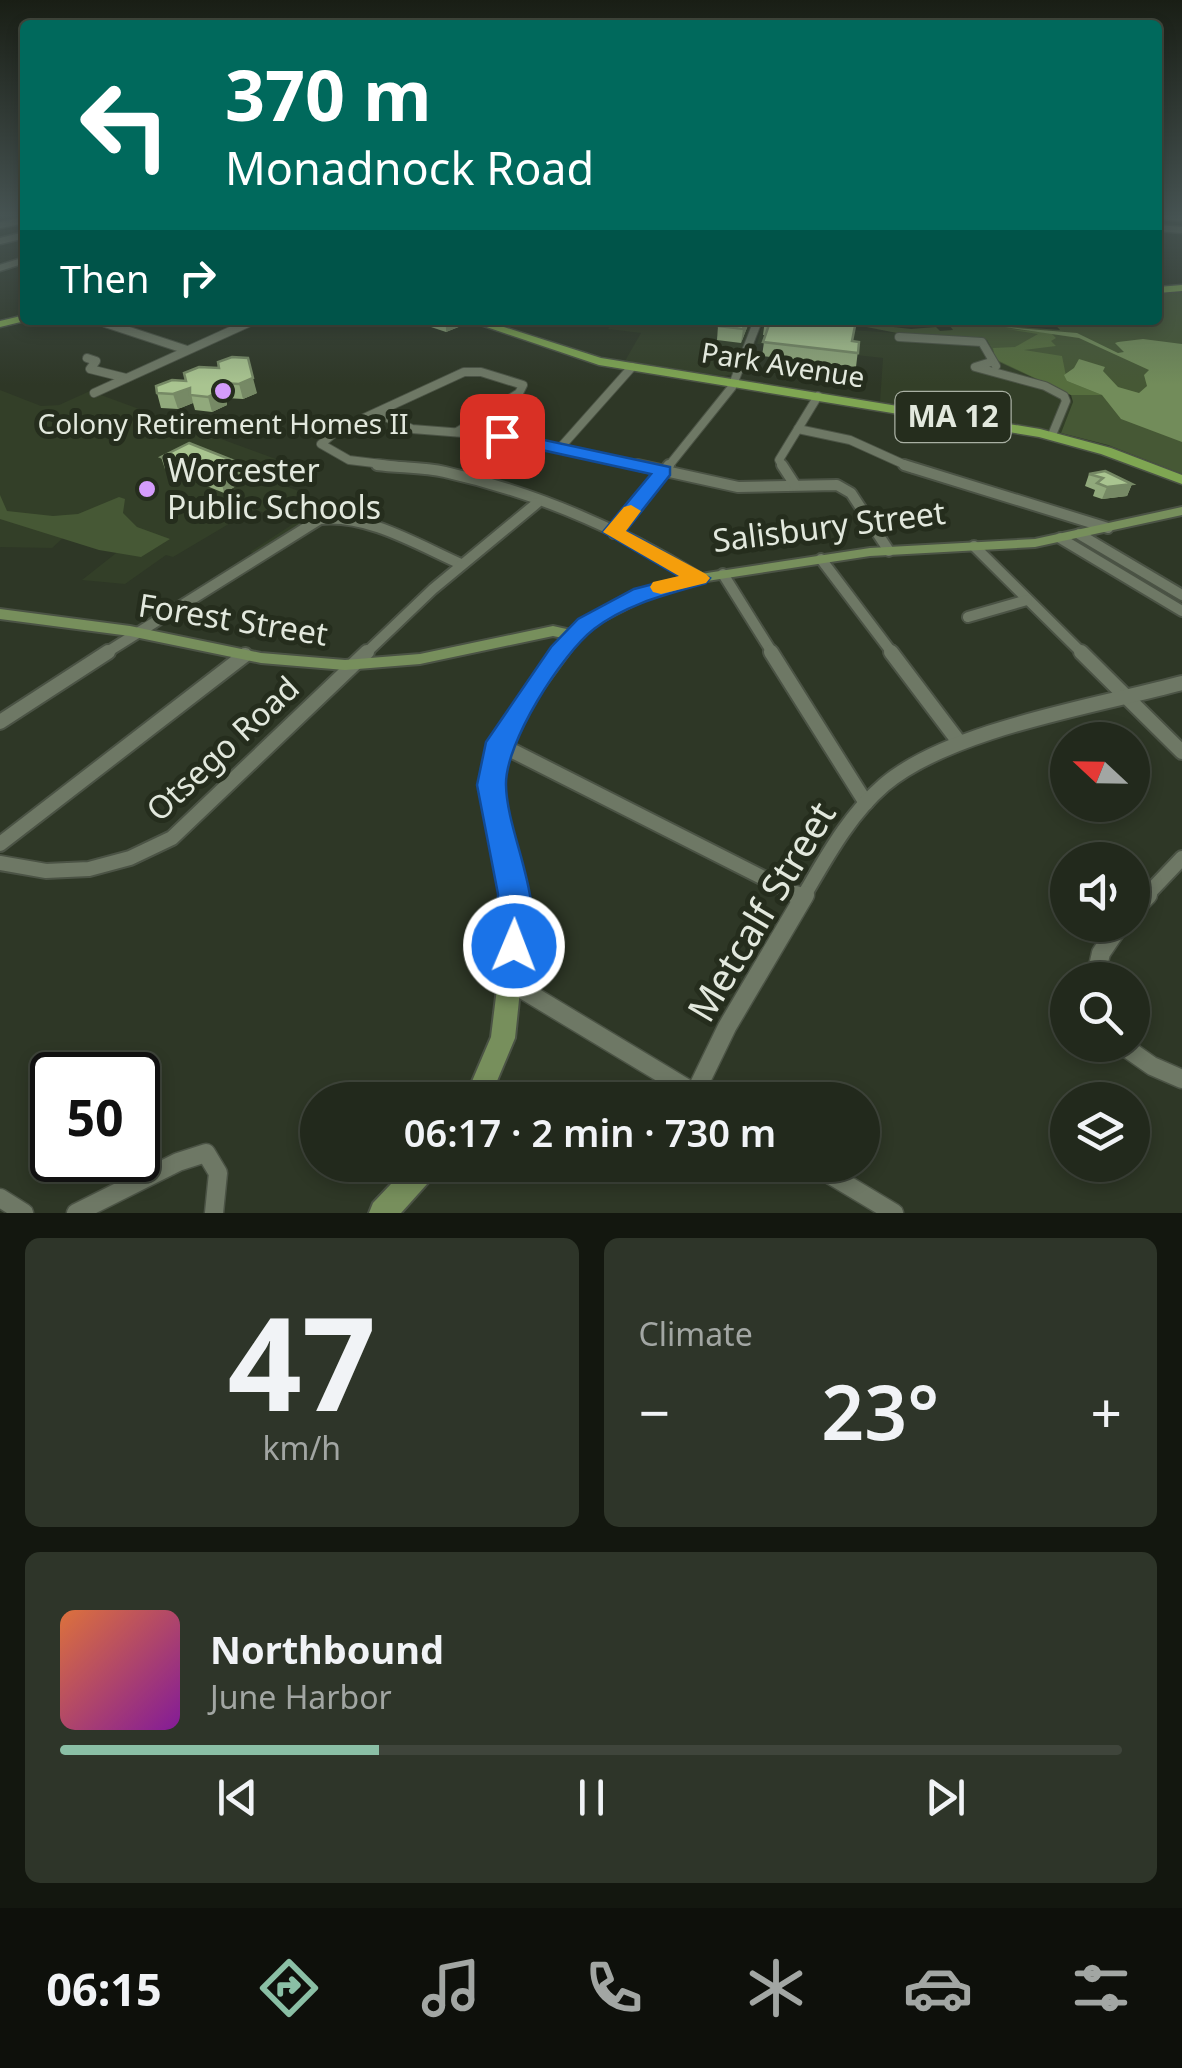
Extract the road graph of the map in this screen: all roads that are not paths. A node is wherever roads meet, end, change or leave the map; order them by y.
1 (112, 325) edge
2 (243, 325) edge
3 (493, 325) edge
4 (756, 325) edge
5 (899, 338) dead end
6 (187, 350) junction
7 (88, 358) dead end
8 (990, 362) junction
9 (632, 367) junction
10 (1012, 376) junction
11 (126, 378) junction
12 (734, 383) junction
13 (94, 393) dead end
14 (818, 396) junction
15 (377, 413) junction
16 (798, 429) junction
17 (457, 432) junction
18 (1052, 435) junction
19 (560, 448) junction
20 (664, 471) junction
21 (1182, 480) edge
22 (795, 484) junction
23 (537, 502) junction
24 (1182, 511) edge
25 (1108, 528) junction
26 (614, 532) junction
27 (1079, 534) junction
28 (1060, 538) junction
29 (974, 546) junction
30 (889, 551) junction
31 (821, 559) junction
32 (461, 564) junction
33 (723, 574) junction
34 (699, 578) junction
35 (1182, 596) edge
36 (1027, 600) junction
37 (1182, 611) edge
38 (0, 614) edge
39 (968, 617) dead end
40 (139, 632) junction
41 (574, 634) junction
42 (246, 655) junction
43 (352, 665) junction
44 (1182, 683) edge
45 (1125, 698) junction
46 (0, 722) edge
47 (959, 742) junction
48 (499, 744) junction
49 (1182, 752) edge
50 (866, 803) junction
51 (0, 844) edge
52 (1182, 858) edge
53 (0, 863) edge
54 (1150, 892) edge
55 (804, 898) junction
56 (510, 982) junction
57 (1146, 1062) edge
58 (1182, 1078) edge
59 (484, 1082) edge
60 (677, 1082) edge
61 (705, 1082) edge
62 (411, 1182) edge
63 (842, 1182) edge
64 (0, 1198) edge
65 (24, 1213) edge
66 (76, 1213) edge
67 (214, 1213) edge
68 (383, 1213) edge
69 (894, 1213) edge

1 - 6 street
2 - 6 street
3 - 9 main road, Park Avenue / MA 12
4 - 12 street
5 - 8 street
6 - 11 street
7 - 11 street
8 - 10 street
8 - 10 street
9 - 12 main road, Park Avenue / MA 12
9 - 19 street
10 - 18 street
11 - 13 street
12 - 14 main road, Park Avenue / MA 12
12 - 20 street
14 - 16 street
14 - 18 main road, Park Avenue / MA 12
15 - 17 street
15 - 17 street
15 - 23 street
16 - 22 street
16 - 25 street
17 - 19 street
18 - 21 main road, Park Avenue / MA 12
19 - 20 street
20 - 22 street
20 - 26 street
22 - 30 street
23 - 26 street
23 - 32 street, Otsego Road
24 - 25 main road, Salisbury Street
25 - 27 main road, Salisbury Street
26 - 34 street
27 - 28 main road, Salisbury Street
27 - 35 street
28 - 29 main road, Salisbury Street
28 - 37 street
29 - 30 main road, Salisbury Street
29 - 36 street
30 - 31 main road, Salisbury Street
31 - 33 main road, Salisbury Street
31 - 47 street
32 - 40 street
32 - 43 street, Otsego Road
33 - 34 main road, Salisbury Street
33 - 50 street
34 - 41 main road, Salisbury Street
36 - 39 street
36 - 45 street
38 - 40 main road, Forest Street
40 - 42 main road, Forest Street
40 - 46 street
41 - 43 main road, Forest Street
41 - 48 main road, Salisbury Street
42 - 43 main road, Forest Street
42 - 51 street
43 - 53 street, Otsego Road
44 - 45 street, Metcalf Street
45 - 47 street, Metcalf Street
45 - 49 street
47 - 50 street, Metcalf Street
48 - 55 street
48 - 56 main road, Salisbury Street
50 - 55 street, Metcalf Street
52 - 54 street
55 - 61 street, Metcalf Street
56 - 59 main road, Salisbury Street
56 - 60 street
57 - 58 street
62 - 68 main road
63 - 69 street
64 - 65 street
66 - 67 street

